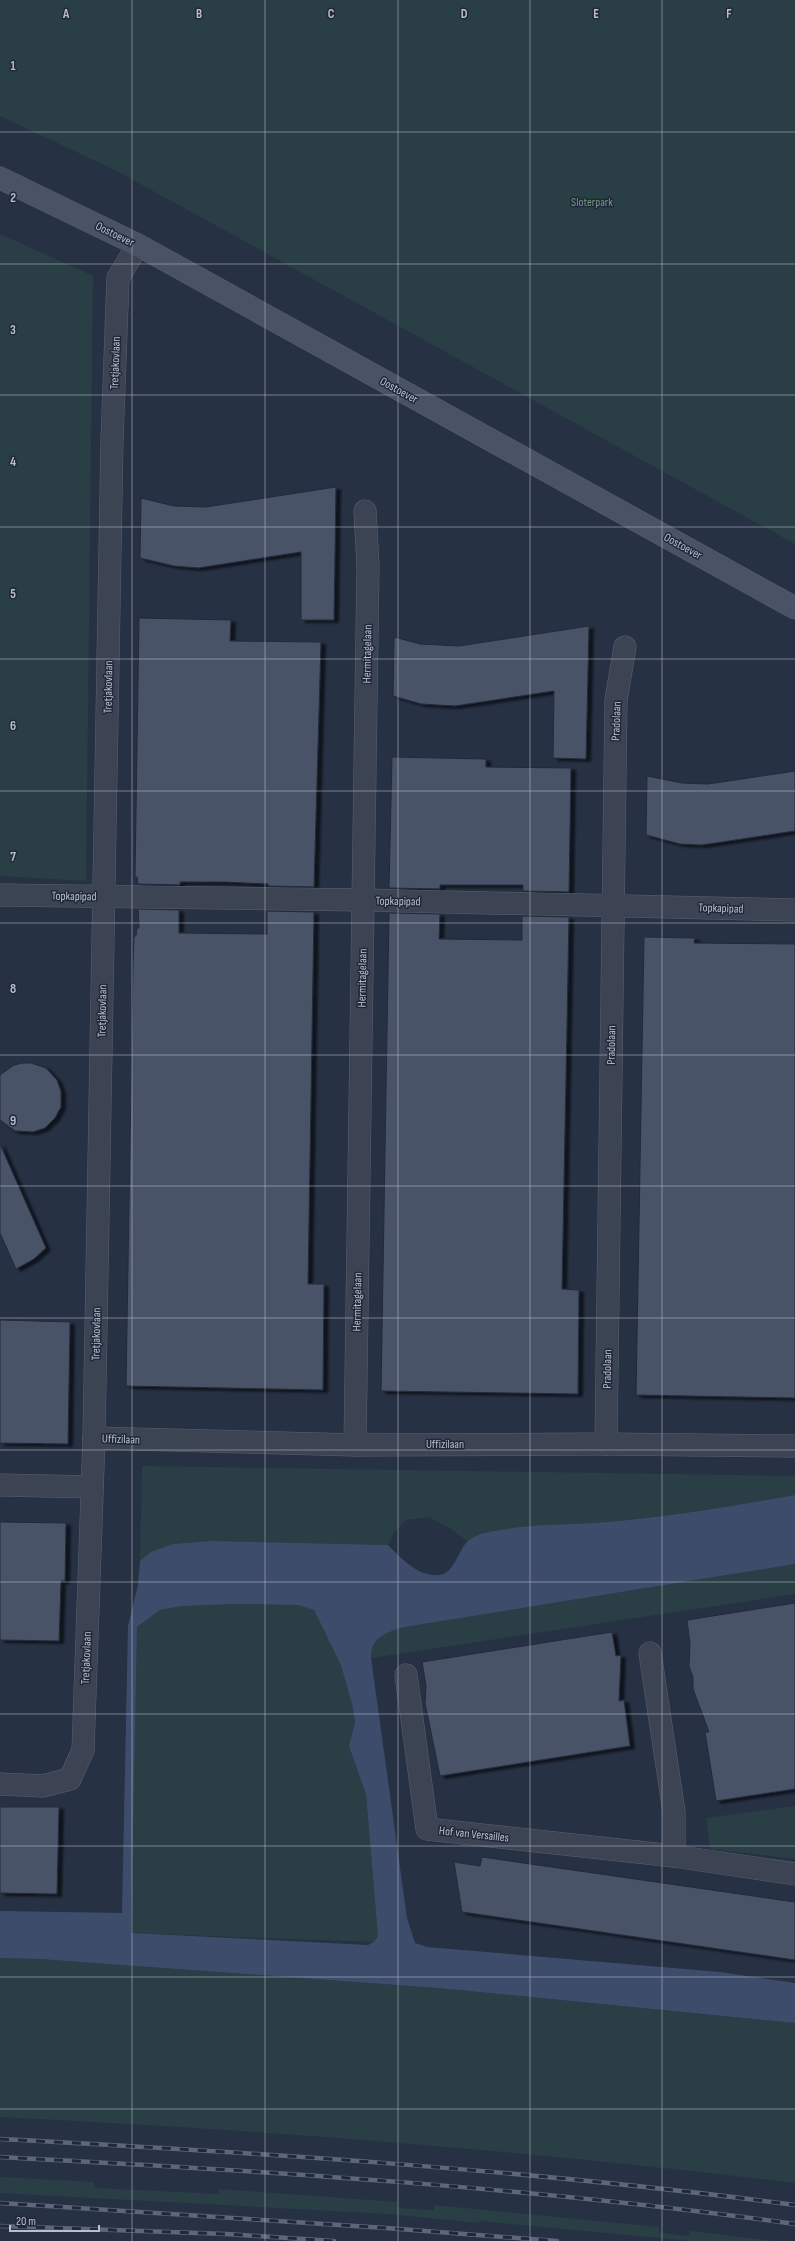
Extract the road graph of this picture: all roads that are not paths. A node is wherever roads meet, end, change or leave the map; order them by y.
1 (0, 178) edge
2 (138, 245) junction
3 (365, 511) dead end
4 (795, 608) edge
5 (625, 647) dead end
6 (0, 895) edge
7 (104, 897) junction
8 (363, 900) junction
9 (613, 905) junction
10 (795, 910) edge
11 (94, 1438) junction
12 (606, 1444) junction
13 (355, 1445) junction
14 (795, 1446) edge
15 (0, 1485) edge
16 (92, 1487) junction
17 (650, 1653) dead end
18 (406, 1675) dead end
19 (0, 1784) edge
20 (674, 1856) junction
21 (795, 1874) edge

1 - 2 main road, Oostoever
2 - 4 main road, Oostoever
2 - 7 street, Tretjakovlaan
3 - 8 street, Hermitagelaan
5 - 9 street, Pradolaan
6 - 7 street, Topkapipad
7 - 8 street, Topkapipad
7 - 11 street, Tretjakovlaan
8 - 9 street, Topkapipad
8 - 13 street, Hermitagelaan
9 - 10 street, Topkapipad
9 - 12 street, Pradolaan
11 - 13 street, Uffizilaan
11 - 16 street, Tretjakovlaan
12 - 13 street, Uffizilaan
12 - 14 street, Uffizilaan
15 - 16 street
16 - 19 street, Tretjakovlaan
17 - 20 street
18 - 20 street, Hof van Versailles
20 - 21 street, Hof van Versailles

